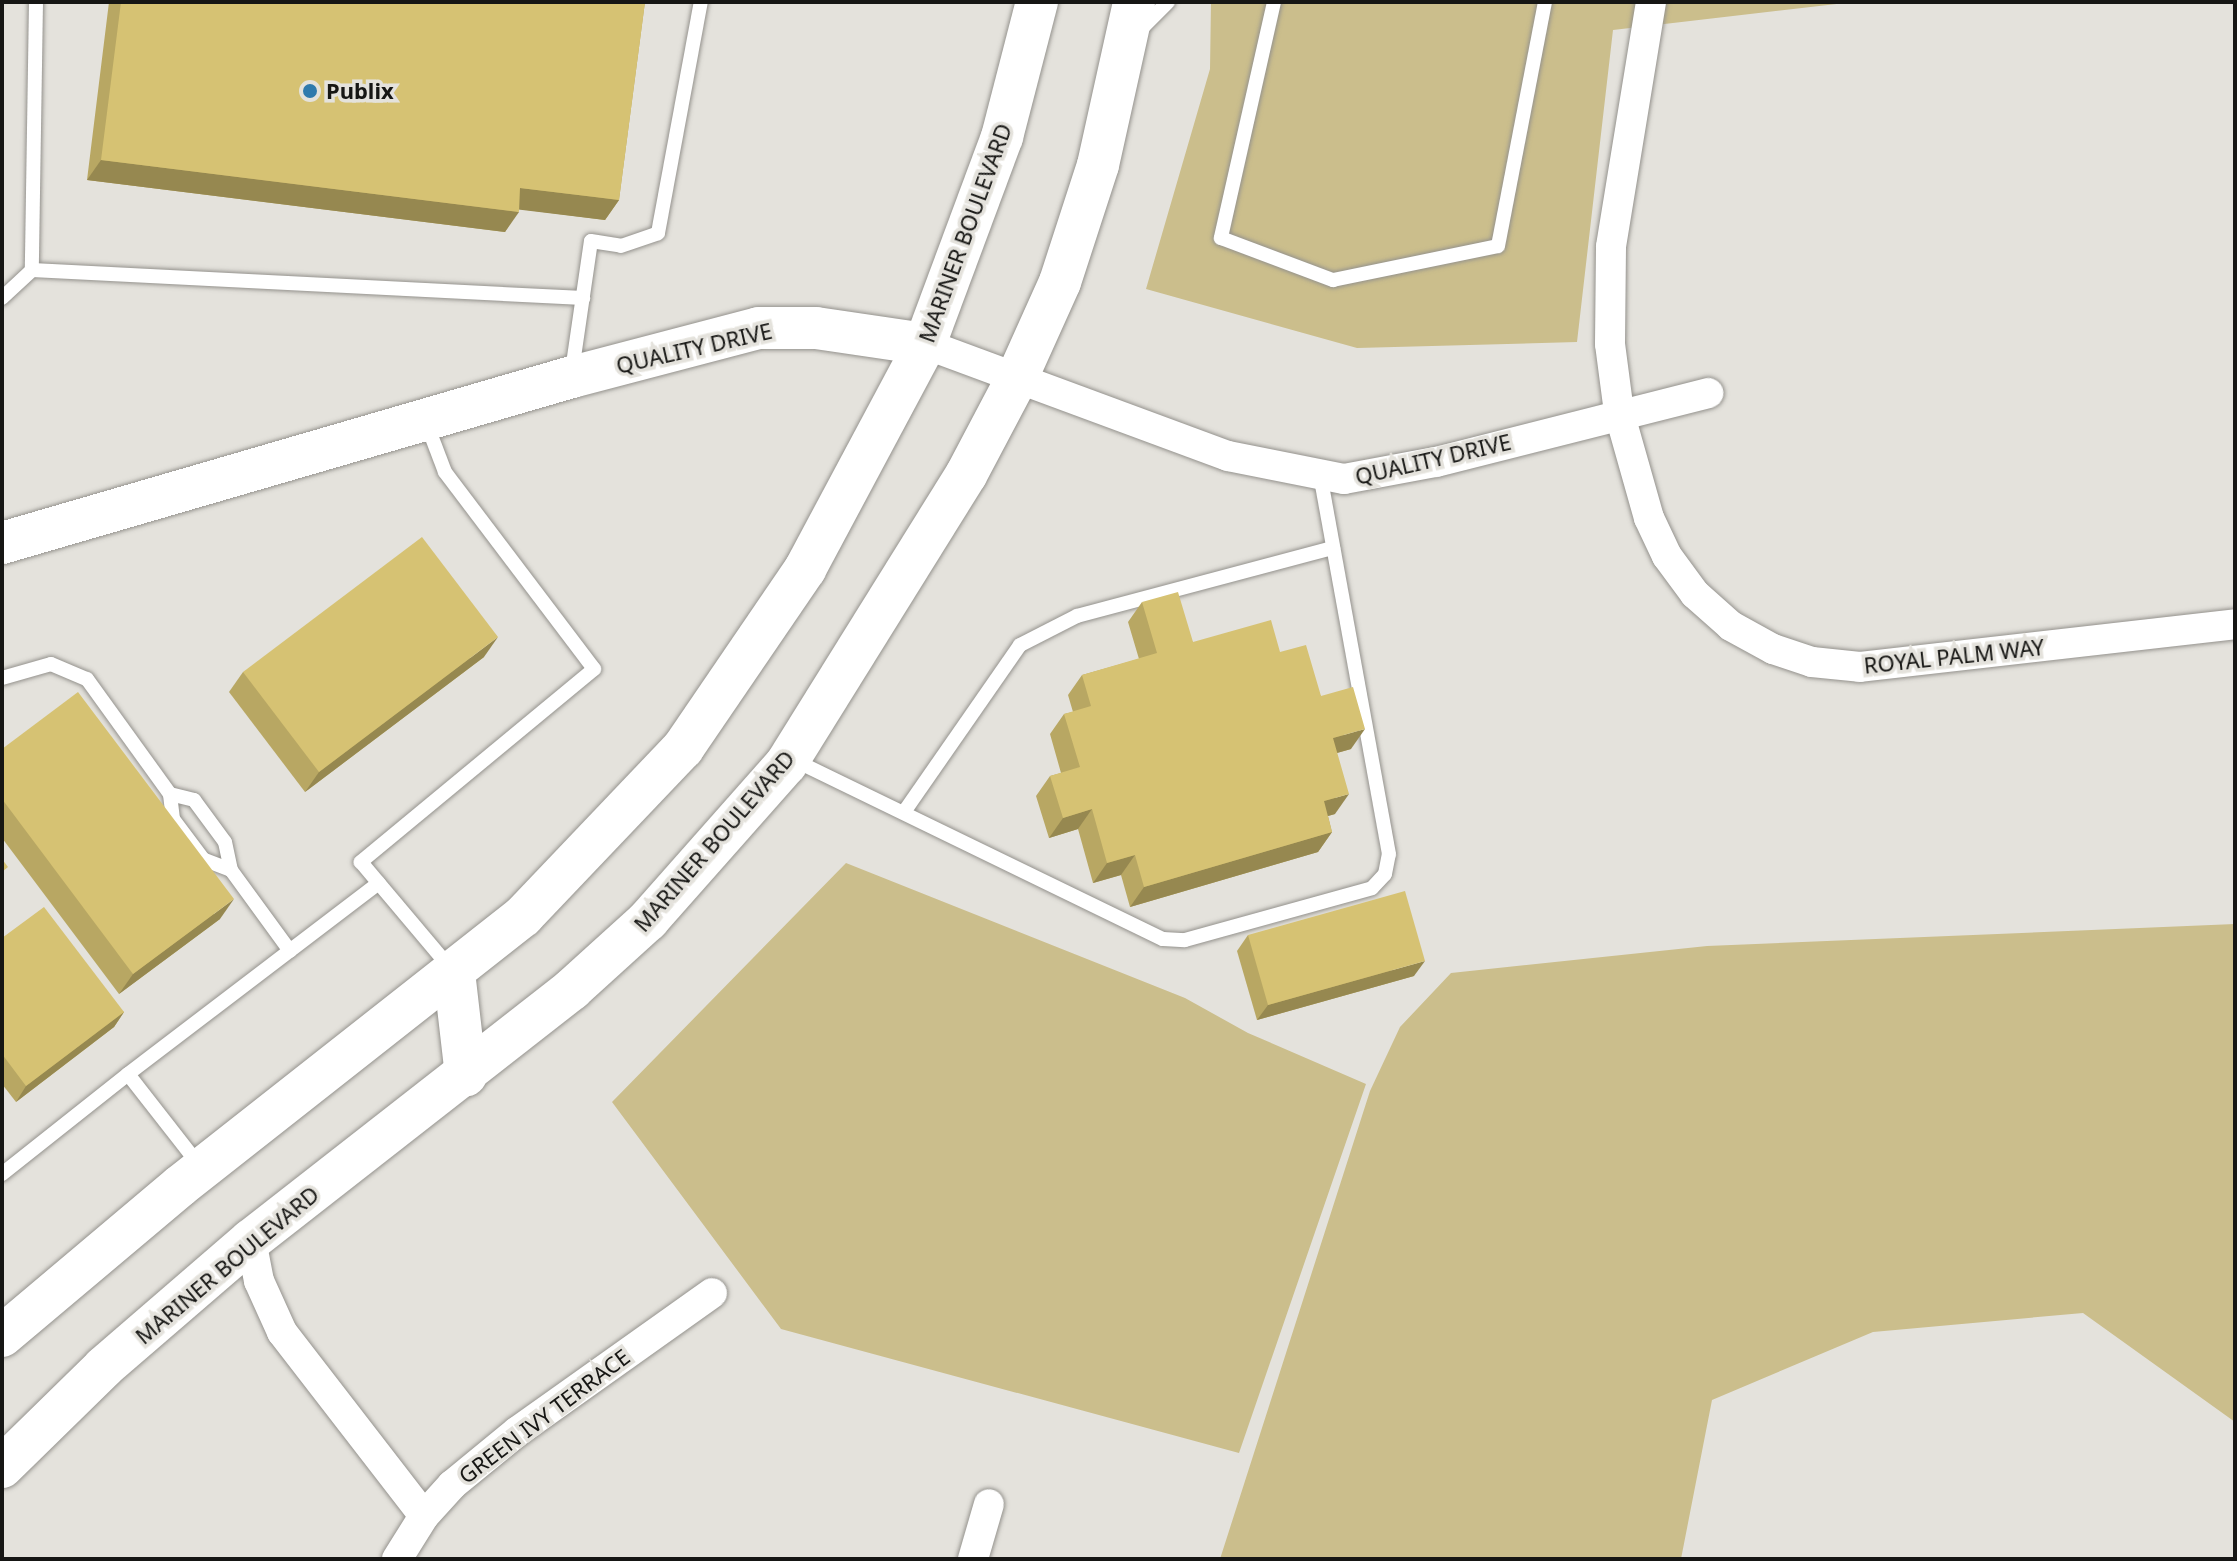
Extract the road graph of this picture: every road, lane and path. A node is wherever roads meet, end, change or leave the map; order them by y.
1 (36, 2) edge
2 (701, 2) edge
3 (1037, 2) edge
4 (1168, 2) edge
5 (1274, 2) edge
6 (1545, 2) edge
7 (1651, 2) edge
8 (1130, 22) edge
9 (32, 270) junction
10 (2, 298) edge
11 (583, 298) junction
12 (925, 344) junction
13 (572, 377) junction
14 (1016, 380) junction
15 (1708, 393) dead end
16 (1619, 412) junction
17 (425, 420) junction
18 (1320, 475) junction
19 (2, 543) edge
20 (1333, 548) junction
21 (2235, 624) edge
22 (2, 678) edge
23 (790, 758) junction
24 (170, 794) junction
25 (904, 812) junction
26 (231, 870) junction
27 (379, 883) junction
28 (290, 951) junction
29 (454, 972) junction
30 (128, 1074) junction
31 (466, 1075) junction
32 (202, 1169) junction
33 (2, 1174) edge
34 (251, 1240) junction
35 (712, 1293) dead end
36 (2, 1336) edge
37 (2, 1467) edge
38 (989, 1504) dead end
39 (424, 1516) junction
40 (397, 1559) edge
41 (973, 1559) edge

1 - 9 lane
2 - 11 lane
3 - 12 main road, MARINER BOULEVARD
4 - 8 lane
5 - 6 lane
7 - 16 street, ROYAL PALM WAY
8 - 14 main road, MARINER BOULEVARD
9 - 10 lane
9 - 11 lane
11 - 13 lane
12 - 13 main road, QUALITY DRIVE
12 - 14 street, QUALITY DRIVE
12 - 29 main road, MARINER BOULEVARD
13 - 17 main road, QUALITY DRIVE
14 - 18 street, QUALITY DRIVE
14 - 23 main road, MARINER BOULEVARD
15 - 16 street
16 - 18 street, QUALITY DRIVE
16 - 21 street, ROYAL PALM WAY
17 - 19 main road, QUALITY DRIVE
17 - 27 lane
18 - 20 lane
20 - 25 lane
20 - 25 lane
22 - 24 lane
23 - 25 lane
23 - 31 main road, MARINER BOULEVARD
24 - 26 lane
24 - 26 lane
26 - 28 lane
27 - 28 lane
27 - 29 lane
28 - 30 lane
29 - 31 main road
29 - 32 main road, MARINER BOULEVARD
30 - 32 lane
30 - 33 lane
31 - 34 main road, MARINER BOULEVARD
32 - 36 main road, MARINER BOULEVARD
34 - 37 main road, MARINER BOULEVARD
34 - 39 street
35 - 39 street, GREEN IVY TERRACE
38 - 41 street
39 - 40 street, GREEN IVY TERRACE

